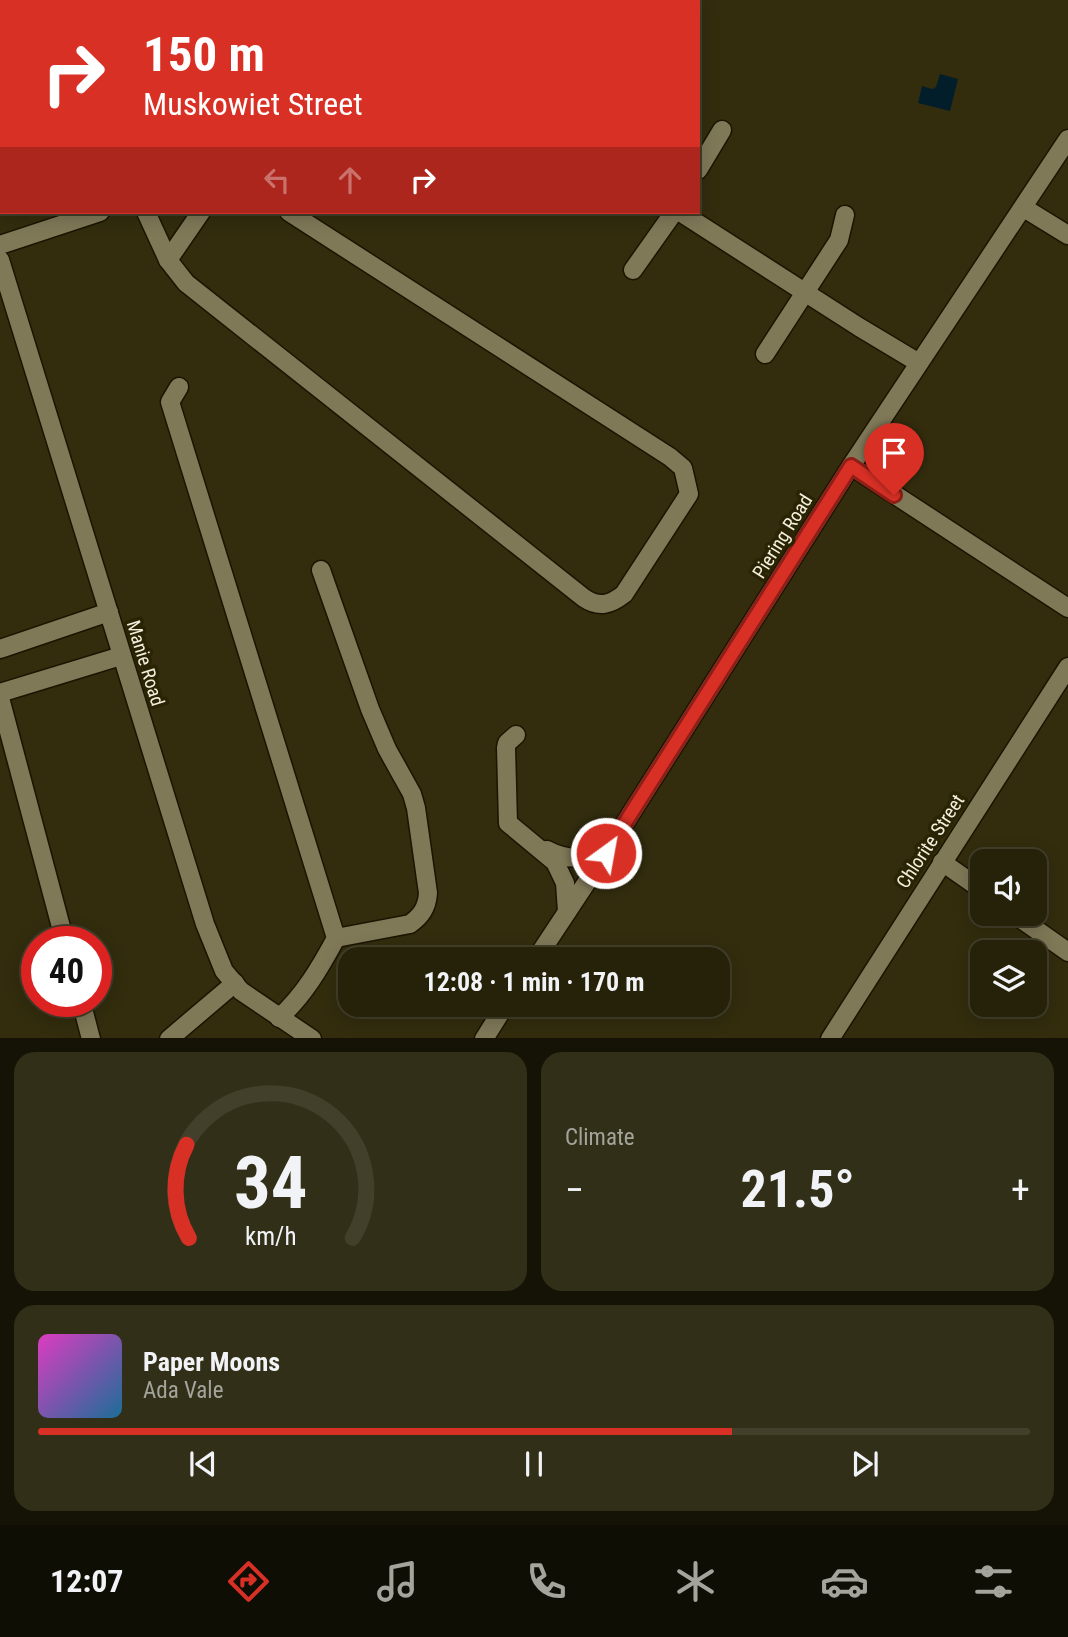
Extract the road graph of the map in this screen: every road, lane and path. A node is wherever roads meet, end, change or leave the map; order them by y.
1 (722, 130) dead end
2 (1068, 139) edge
3 (700, 167) edge
4 (1024, 208) junction
5 (94, 214) edge
6 (147, 214) edge
7 (200, 214) edge
8 (292, 214) edge
9 (673, 214) edge
10 (683, 214) edge
11 (845, 215) dead end
12 (1068, 235) edge
13 (0, 245) edge
14 (0, 260) edge
15 (168, 260) junction
16 (633, 270) dead end
17 (806, 293) junction
18 (765, 354) dead end
19 (919, 363) junction
20 (179, 387) dead end
21 (851, 466) junction
22 (321, 570) dead end
23 (1068, 608) edge
24 (108, 612) junction
25 (0, 649) edge
26 (121, 656) junction
27 (1068, 667) edge
28 (0, 696) edge
29 (516, 735) dead end
30 (532, 841) junction
31 (606, 853) junction
32 (942, 862) junction
33 (970, 882) edge
34 (567, 912) junction
35 (61, 926) edge
36 (1031, 926) edge
37 (336, 938) junction
38 (544, 947) edge
39 (1068, 952) edge
40 (313, 980) junction
41 (235, 983) junction
42 (85, 1017) edge
43 (498, 1017) edge
44 (279, 1018) junction
45 (309, 1037) edge
46 (91, 1038) edge
47 (169, 1038) edge
48 (484, 1038) edge
49 (830, 1038) edge

1 - 3 street
2 - 4 street, Piering Road
4 - 12 street
4 - 19 street, Piering Road
5 - 13 street
6 - 15 street
7 - 15 street
8 - 15 street
9 - 16 street
10 - 17 street
11 - 17 street
14 - 24 street, Manie Road
17 - 18 street
17 - 19 street
19 - 21 street, Piering Road
20 - 37 street
21 - 23 street
21 - 31 street, Piering Road
22 - 37 street
24 - 25 street
24 - 26 street, Manie Road
26 - 28 street
26 - 41 street, Manie Road
27 - 32 street, Chlorite Street
28 - 35 street
29 - 30 street
30 - 31 street
30 - 34 street
31 - 34 street, Piering Road
32 - 33 street
32 - 49 street, Chlorite Street
34 - 38 street, Piering Road
36 - 39 street
37 - 40 street
40 - 44 street
40 - 45 street
41 - 44 street, Manie Road
41 - 47 street
42 - 46 street
43 - 48 street
44 - 45 street, Manie Road

